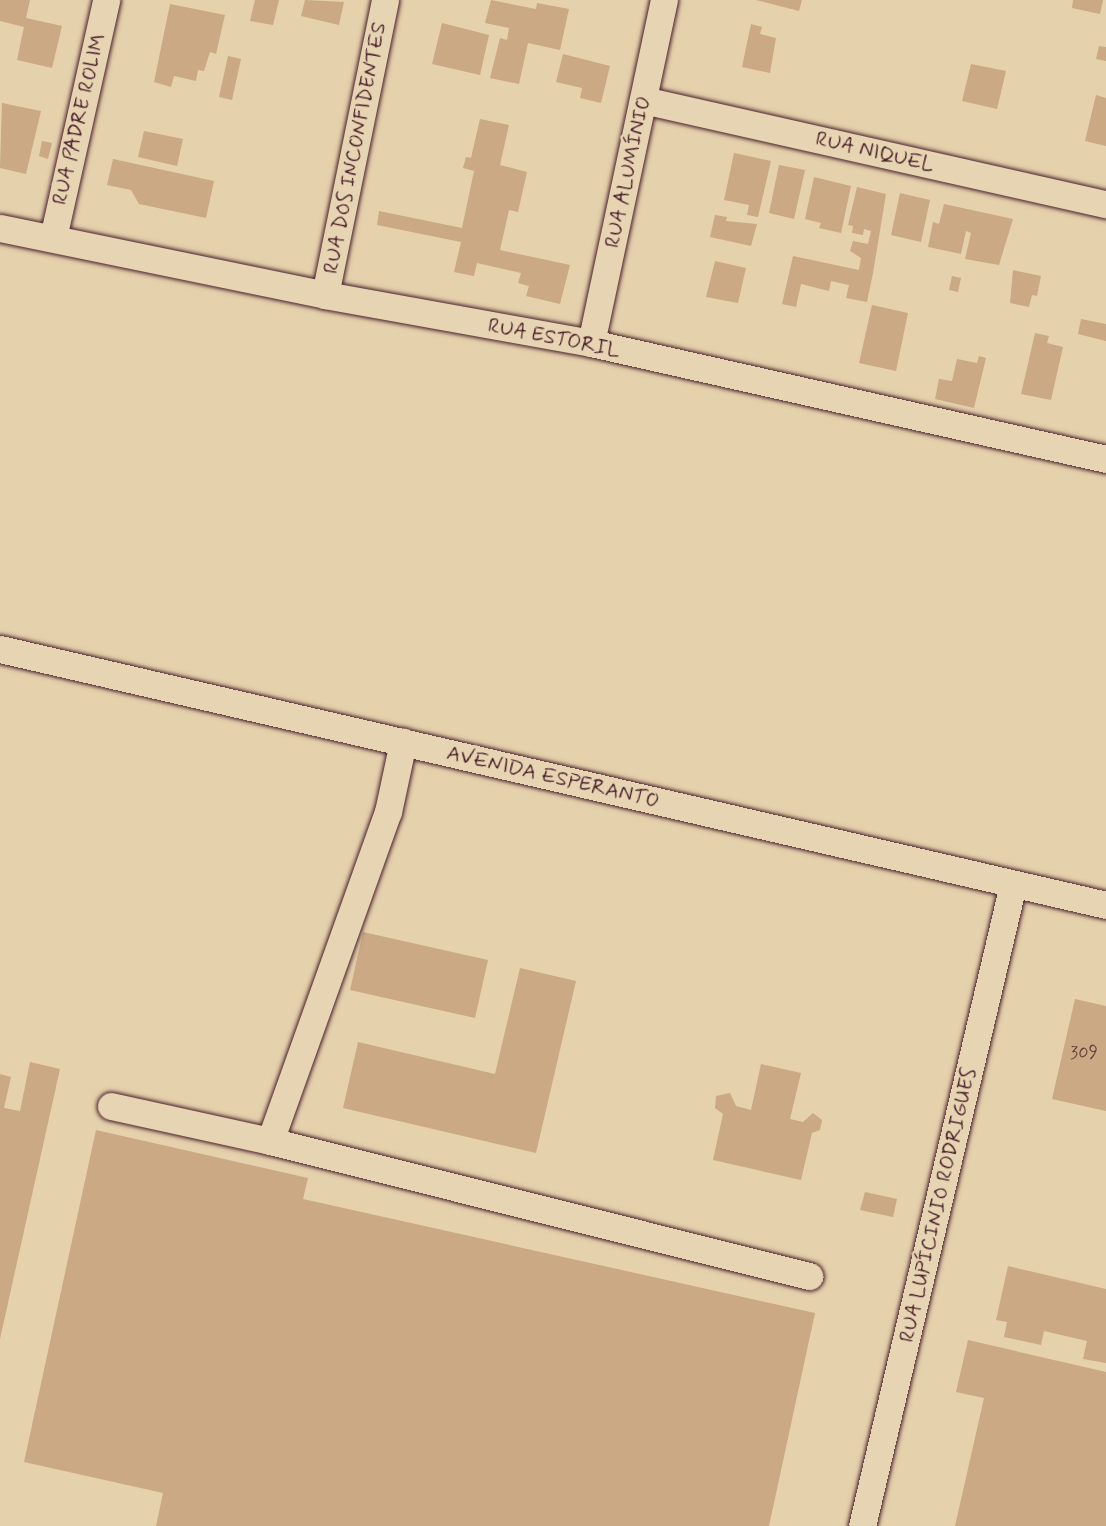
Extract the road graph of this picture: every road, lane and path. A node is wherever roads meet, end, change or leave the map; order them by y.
1 (106, 0) edge
2 (385, 0) edge
3 (664, 0) edge
4 (643, 100) junction
5 (1106, 204) edge
6 (0, 228) edge
7 (53, 238) junction
8 (325, 295) junction
9 (591, 343) junction
10 (1106, 459) edge
11 (2, 651) edge
12 (403, 742) junction
13 (1013, 884) junction
14 (1106, 905) edge
15 (111, 1106) dead end
16 (270, 1142) junction
17 (809, 1276) dead end
18 (862, 1526) edge

1 - 7 street, RUA PADRE ROLIM
2 - 8 street, RUA DOS INCONFIDENTES
3 - 4 street, RUA ALUMÍNIO
4 - 5 street, RUA NIQUEL
4 - 9 street, RUA ALUMÍNIO
6 - 7 street, RUA ESTORIL
7 - 8 street, RUA ESTORIL
8 - 9 street, RUA ESTORIL
9 - 10 street, RUA ESTORIL
11 - 12 street, AVENIDA ESPERANTO
12 - 13 street, AVENIDA ESPERANTO
12 - 16 street
13 - 14 street, AVENIDA ESPERANTO
13 - 18 street, RUA LUPÍCINIO RODRIGUES
15 - 16 street
16 - 17 street

